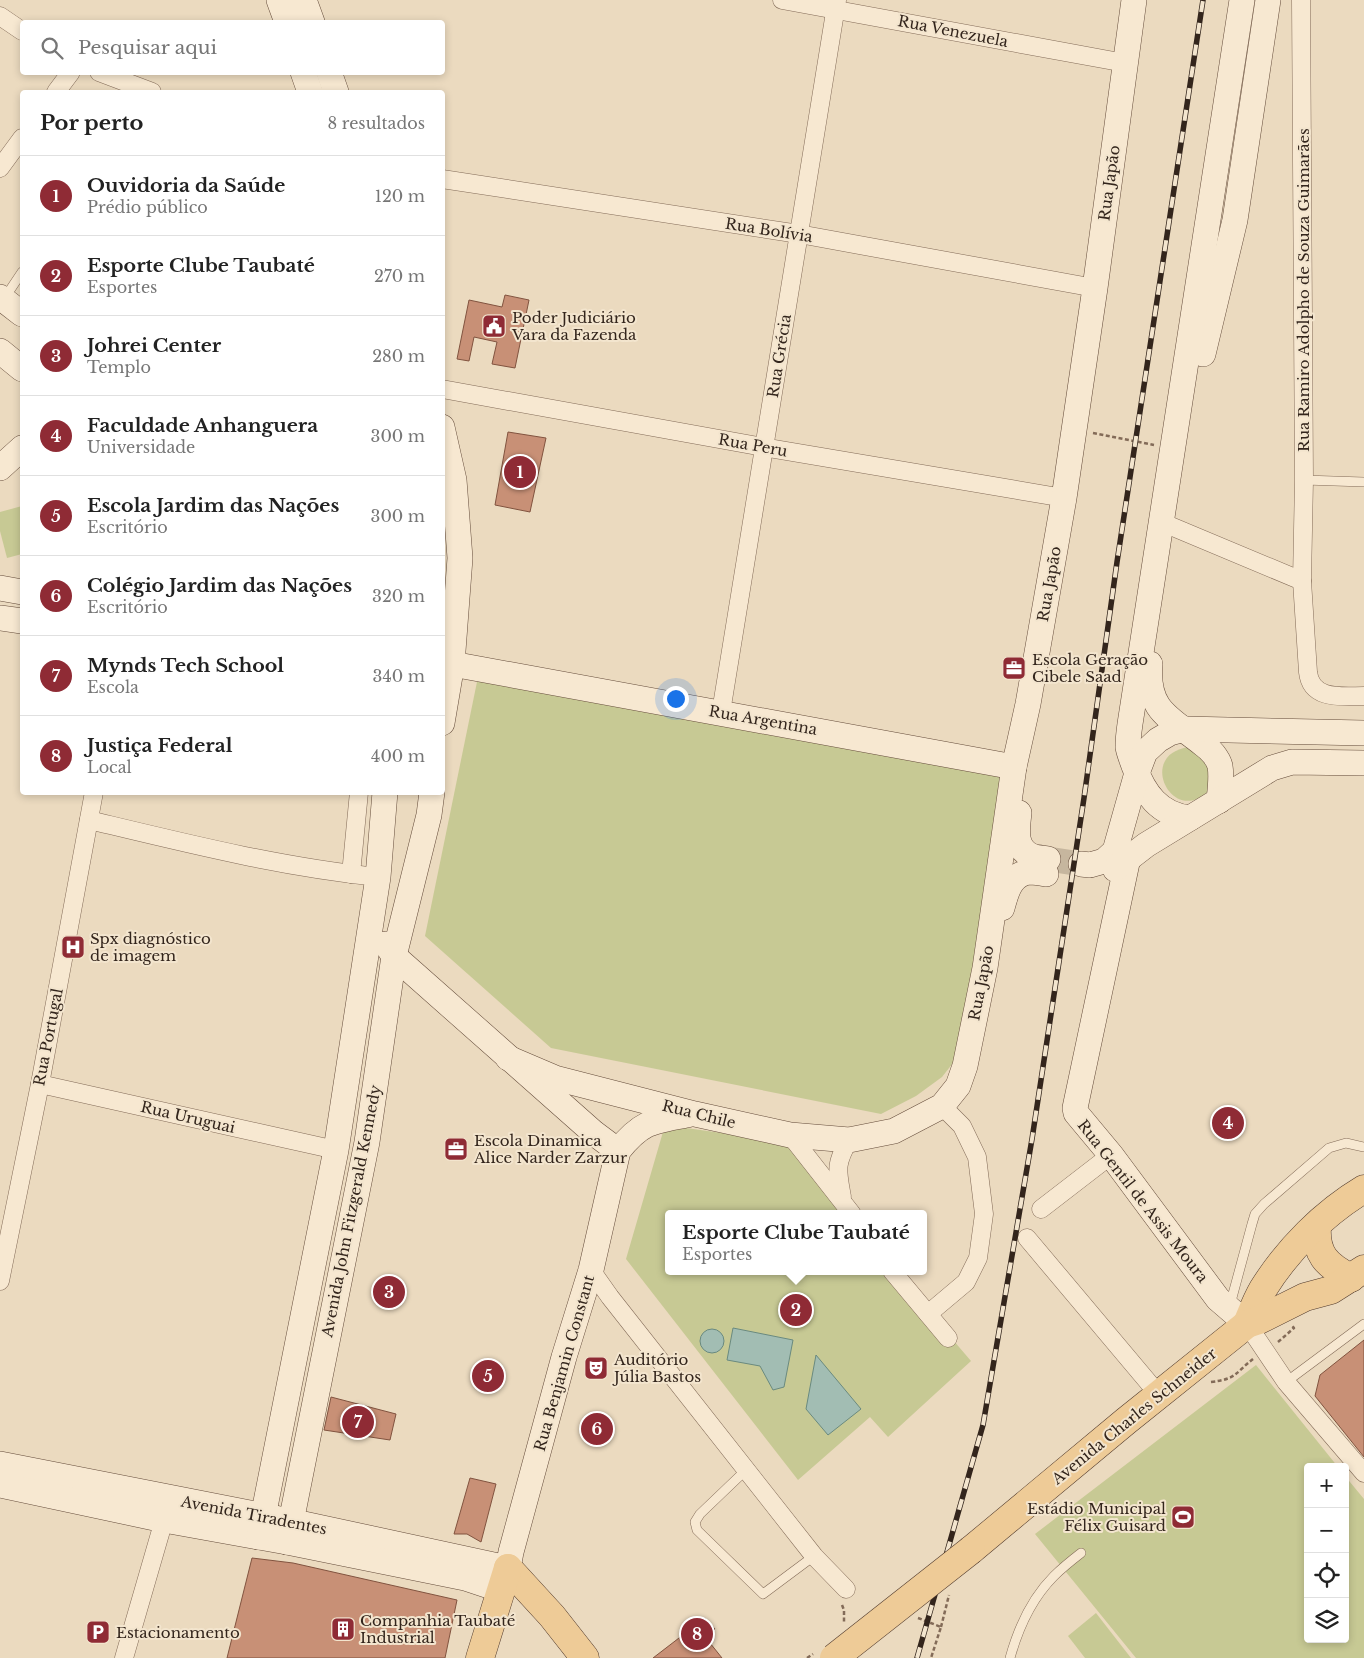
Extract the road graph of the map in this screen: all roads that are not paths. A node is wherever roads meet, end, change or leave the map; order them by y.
1 (280, 0) edge
2 (304, 0) edge
3 (782, 0) edge
4 (1134, 0) edge
5 (1242, 0) edge
6 (1268, 0) edge
7 (1301, 0) edge
8 (836, 4) edge
9 (0, 16) edge
10 (286, 20) edge
11 (311, 20) edge
12 (20, 30) edge
13 (1125, 63) junction
14 (69, 75) edge
15 (107, 75) edge
16 (304, 75) edge
17 (330, 75) edge
18 (58, 90) edge
19 (147, 90) edge
20 (309, 90) edge
21 (335, 90) edge
22 (20, 141) edge
23 (0, 168) edge
24 (445, 179) edge
25 (799, 234) junction
26 (20, 277) edge
27 (1095, 288) junction
28 (9, 303) edge
29 (0, 351) edge
30 (20, 367) edge
31 (445, 390) edge
32 (445, 440) edge
33 (764, 447) junction
34 (1304, 480) junction
35 (1364, 482) edge
36 (1064, 498) junction
37 (1166, 524) junction
38 (1302, 581) junction
39 (0, 588) edge
40 (20, 592) edge
41 (0, 618) edge
42 (20, 621) edge
43 (448, 663) edge
44 (445, 693) edge
45 (1364, 696) edge
46 (1028, 704) junction
47 (721, 712) junction
48 (1185, 729) junction
49 (1364, 733) edge
50 (1364, 763) edge
51 (1014, 767) junction
52 (1137, 773) junction
53 (93, 795) edge
54 (359, 795) edge
55 (385, 795) edge
56 (432, 795) edge
57 (1219, 801) junction
58 (1190, 818) junction
59 (89, 820) junction
60 (1128, 858) junction
61 (351, 874) junction
62 (377, 885) junction
63 (394, 956) junction
64 (985, 968) junction
65 (508, 1058) junction
66 (40, 1084) junction
67 (942, 1106) junction
68 (695, 1114) junction
69 (894, 1131) joint
70 (790, 1135) junction
71 (849, 1140) junction
72 (1364, 1147) edge
73 (336, 1150) junction
74 (618, 1151) junction
75 (1111, 1156) junction
76 (1361, 1187) edge
77 (847, 1207) edge
78 (1040, 1209) dead end
79 (1317, 1224) junction
80 (1027, 1238) dead end
81 (591, 1270) junction
82 (1357, 1274) edge
83 (895, 1275) edge
84 (0, 1281) edge
85 (928, 1314) junction
86 (1238, 1316) junction
87 (1364, 1324) edge
88 (948, 1338) dead end
89 (1286, 1382) junction
90 (1159, 1395) junction
91 (0, 1464) edge
92 (746, 1470) junction
93 (1364, 1473) edge
94 (0, 1485) edge
95 (164, 1520) junction
96 (261, 1526) junction
97 (289, 1532) junction
98 (1081, 1553) dead end
99 (814, 1556) junction
100 (512, 1582) junction
101 (846, 1589) road end
102 (124, 1658) edge
103 (480, 1658) edge
104 (585, 1658) edge
105 (834, 1658) edge
106 (1010, 1658) edge

1 - 10 main road
2 - 11 main road
3 - 8 street, Rua Venezuela
4 - 13 main road, Rua Japão
5 - 37 main road
6 - 37 main road
7 - 34 street, Rua Ramiro Adolpho de Souza Guimarães
8 - 13 street, Rua Venezuela
8 - 25 street, Rua Grécia
9 - 12 street
13 - 27 main road, Rua Japão
14 - 18 street
15 - 19 street
16 - 20 main road
17 - 21 main road
22 - 23 street
24 - 25 street, Rua Bolívia
25 - 27 street, Rua Bolívia
25 - 33 street, Rua Grécia
26 - 28 lane
27 - 36 main road, Rua Japão
29 - 30 main road
31 - 33 street, Rua Peru
32 - 43 main road
33 - 36 street, Rua Peru
33 - 47 street, Rua Grécia
34 - 35 lane
34 - 38 street, Rua Ramiro Adolpho de Souza Guimarães
36 - 46 main road, Rua Japão
37 - 38 street
37 - 48 main road
37 - 52 main road
38 - 45 street, Rua Ramiro Adolpho de Souza Guimarães
39 - 40 main road
41 - 42 main road
43 - 44 main road
43 - 47 main road, Rua Argentina
46 - 51 main road, Rua Japão
46 - 64 main road
47 - 51 main road, Rua Argentina
48 - 49 main road
48 - 52 main road
48 - 57 main road
50 - 57 main road
51 - 64 main road, Rua Japão
52 - 58 main road
52 - 60 main road
53 - 59 street, Rua Portugal
54 - 61 street
55 - 62 main road, Avenida John Fitzgerald Kennedy
56 - 63 main road, Avenida John Fitzgerald Kennedy
57 - 58 main road
58 - 60 main road
59 - 61 street
59 - 66 street, Rua Portugal
60 - 75 main road, Rua Gentil de Assis Moura
61 - 62 street
62 - 63 main road
62 - 73 main road, Avenida John Fitzgerald Kennedy
63 - 65 main road, Rua Chile
63 - 97 main road, Avenida John Fitzgerald Kennedy
64 - 67 main road, Rua Japão
65 - 68 main road, Rua Chile
65 - 74 main road, Rua Chile
66 - 73 street, Rua Uruguai
66 - 84 street, Rua Portugal
67 - 69 main road, Rua Japão
67 - 85 street
68 - 70 main road, Rua Chile
68 - 74 main road, Rua Benjamin Constant
69 - 71 main road, Rua Chile
70 - 71 main road, Rua Chile
70 - 77 street
71 - 77 street
72 - 86 lane
73 - 96 main road, Avenida John Fitzgerald Kennedy
74 - 81 main road, Rua Benjamin Constant
75 - 78 street
75 - 86 main road, Rua Gentil de Assis Moura
76 - 79 main road, Avenida Charles Schneider
79 - 82 main road
79 - 86 main road, Avenida Charles Schneider
80 - 90 street
81 - 92 street
81 - 100 main road, Rua Benjamin Constant
82 - 86 main road, Avenida Charles Schneider
83 - 85 street
85 - 88 street
86 - 89 street
86 - 90 main road, Avenida Charles Schneider
87 - 89 lane
89 - 93 street
90 - 105 main road, Avenida Charles Schneider, bridge
91 - 96 main road, Avenida Tiradentes
92 - 99 street
92 - 99 lane
94 - 95 main road, Avenida Tiradentes
95 - 96 main road, Avenida Tiradentes
95 - 102 street
96 - 97 main road, Avenida Tiradentes
97 - 100 main road, Avenida Tiradentes
98 - 106 lane
99 - 101 street
100 - 103 main road, Rua Benjamin Constant
100 - 104 main road

